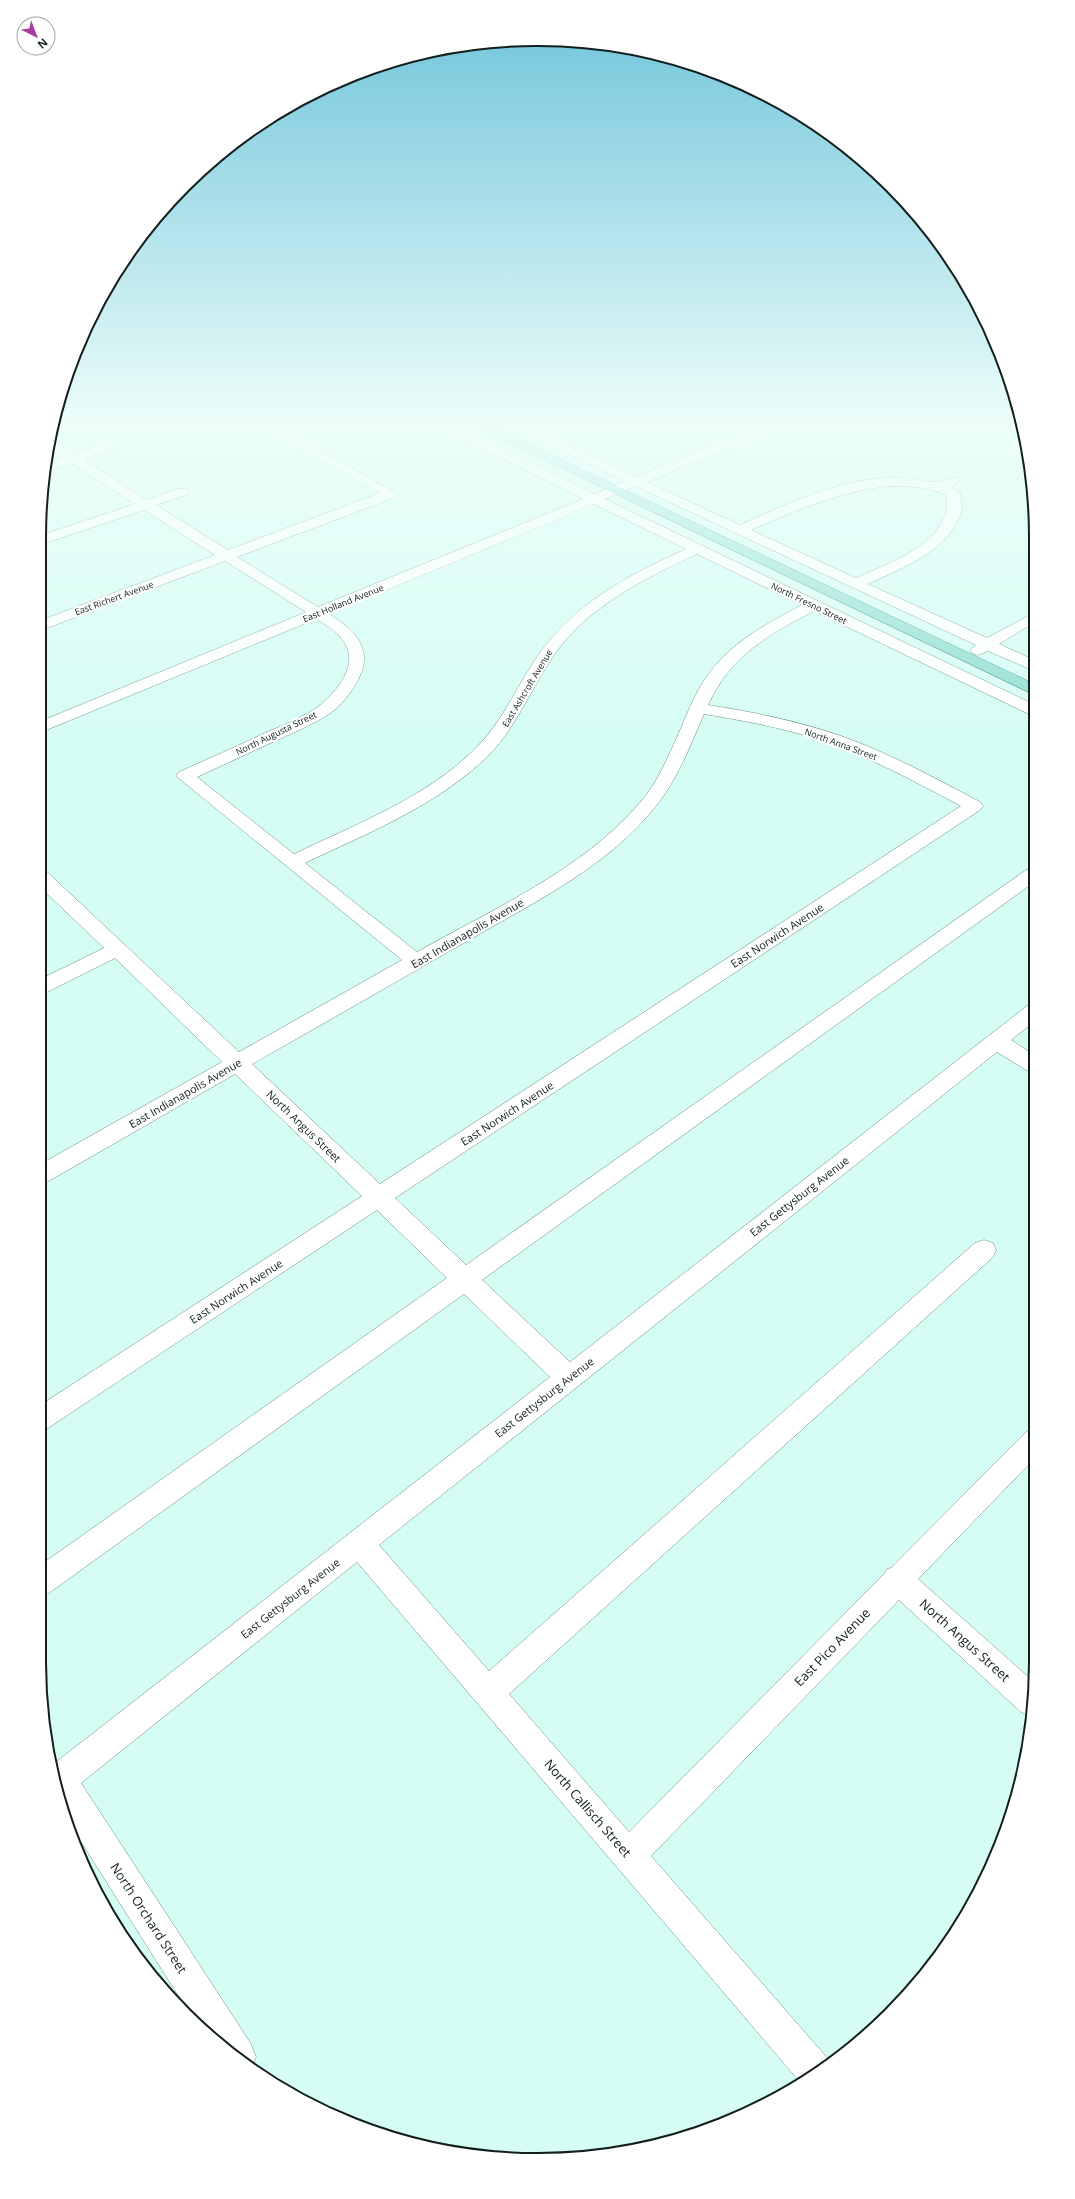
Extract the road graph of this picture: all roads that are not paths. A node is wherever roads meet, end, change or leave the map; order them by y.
1 (86, 525) edge
2 (178, 525) edge
3 (310, 525) edge
4 (532, 525) edge
5 (647, 525) edge
6 (687, 525) edge
7 (729, 525) edge
8 (752, 525) edge
9 (949, 525) edge
10 (740, 530) junction
11 (46, 539) edge
12 (697, 549) junction
13 (226, 556) junction
14 (856, 584) junction
15 (814, 605) junction
16 (317, 613) junction
17 (1029, 620) edge
18 (46, 623) edge
19 (987, 644) junction
20 (964, 657) junction
21 (1029, 664) edge
22 (945, 668) junction
23 (1029, 689) edge
24 (699, 708) junction
25 (1029, 709) edge
26 (46, 725) edge
27 (974, 806) joint
28 (293, 861) junction
29 (1029, 877) edge
30 (46, 883) edge
31 (117, 949) junction
32 (417, 962) junction
33 (46, 985) edge
34 (1029, 1015) edge
35 (996, 1041) junction
36 (1029, 1062) edge
37 (238, 1063) junction
38 (46, 1172) edge
39 (379, 1197) junction
40 (984, 1250) dead end
41 (465, 1279) junction
42 (569, 1378) junction
43 (46, 1415) edge
44 (1029, 1446) edge
45 (360, 1544) junction
46 (46, 1578) edge
47 (898, 1579) junction
48 (488, 1693) junction
49 (1028, 1697) edge
50 (61, 1779) edge
51 (63, 1788) edge
52 (629, 1855) junction
53 (230, 2044) edge
54 (812, 2069) edge

1 - 11 street
2 - 13 street, North Augusta Street
3 - 13 street, East Richert Avenue
4 - 16 street, East Holland Avenue
5 - 12 street, North Fresno Street
6 - 20 main road, North Fresno Street
7 - 10 street
8 - 10 street
9 - 14 street
10 - 14 street
12 - 15 street, North Fresno Street
12 - 28 street, East Ashcroft Avenue
13 - 16 street, North Augusta Street
13 - 18 street, East Richert Avenue
14 - 19 street
15 - 22 street, North Fresno Street
15 - 24 street, East Indianapolis Avenue
16 - 26 street, East Holland Avenue
16 - 28 street, North Augusta Street
17 - 19 street
19 - 20 street
19 - 21 street
20 - 22 street
20 - 23 main road, North Fresno Street
22 - 25 street, North Fresno Street
24 - 27 street, North Anna Street
24 - 32 street, East Indianapolis Avenue
27 - 39 street, East Norwich Avenue
28 - 32 street, North Augusta Street
29 - 41 street
30 - 31 street, North Angus Street
31 - 33 street
31 - 37 street, North Angus Street
32 - 37 street, East Indianapolis Avenue
34 - 35 street, East Gettysburg Avenue
35 - 36 street
35 - 42 street, East Gettysburg Avenue
37 - 38 street, East Indianapolis Avenue
37 - 39 street, North Angus Street
39 - 41 street, North Angus Street
39 - 43 street, East Norwich Avenue
40 - 48 street
41 - 42 street, North Angus Street
41 - 46 street
42 - 45 street, East Gettysburg Avenue
44 - 47 street, East Pico Avenue
45 - 48 street, North Callisch Street
45 - 50 street, East Gettysburg Avenue
47 - 49 street, North Angus Street
47 - 52 street, East Pico Avenue
48 - 52 street, North Callisch Street
51 - 53 street, North Orchard Street
52 - 54 street, North Callisch Street

